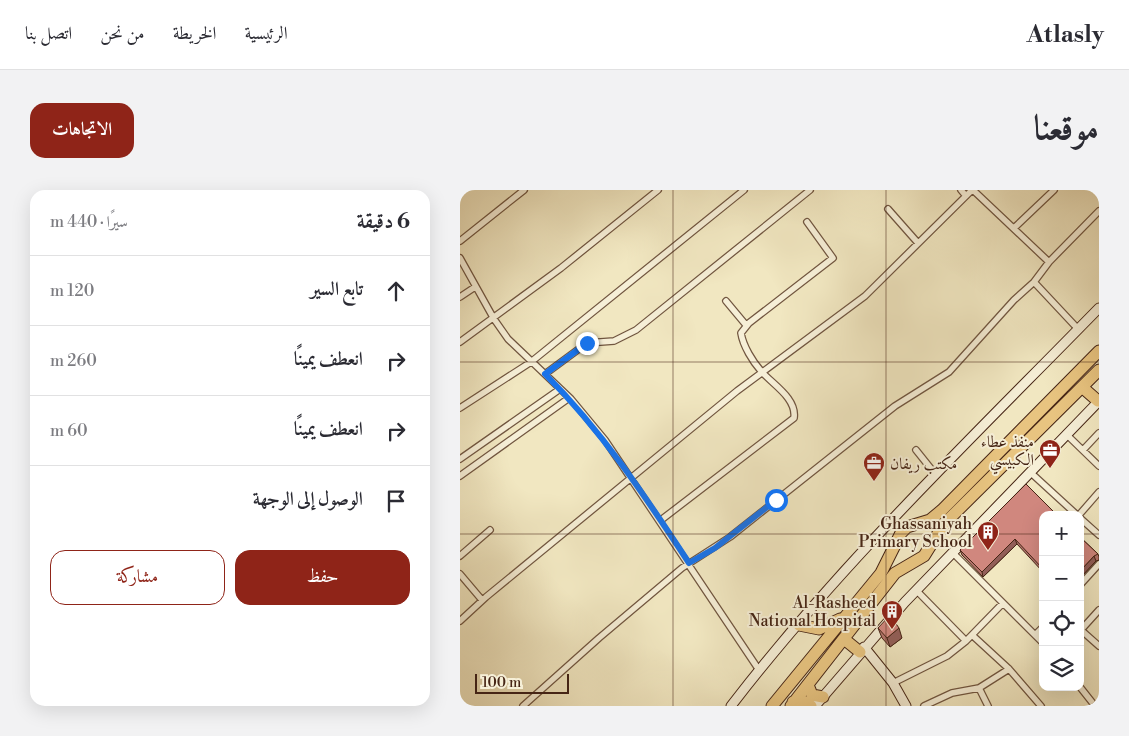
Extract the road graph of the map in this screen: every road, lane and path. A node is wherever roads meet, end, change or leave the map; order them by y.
1 (524, 190) edge
2 (658, 190) edge
3 (744, 190) edge
4 (810, 190) edge
5 (961, 190) edge
6 (972, 190) edge
7 (1054, 190) edge
8 (966, 196) junction
9 (888, 209) dead end
10 (1099, 212) edge
11 (807, 222) dead end
12 (1014, 228) junction
13 (460, 241) edge
14 (918, 243) junction
15 (460, 258) edge
16 (1048, 262) junction
17 (1034, 282) junction
18 (475, 287) junction
19 (460, 297) edge
20 (726, 301) dead end
21 (1099, 308) edge
22 (494, 319) junction
23 (746, 325) junction
24 (1078, 329) junction
25 (460, 342) edge
26 (1099, 351) edge
27 (531, 362) junction
28 (1099, 370) edge
29 (762, 372) junction
30 (545, 374) junction
31 (1082, 388) junction
32 (560, 389) junction
33 (569, 398) junction
34 (1099, 401) edge
35 (460, 408) edge
36 (1066, 434) junction
37 (1099, 434) edge
38 (916, 450) dead end
39 (1083, 450) junction
40 (460, 459) edge
41 (1099, 466) edge
42 (1030, 472) junction
43 (936, 475) junction
44 (460, 476) edge
45 (632, 478) junction
46 (1099, 492) edge
47 (1073, 511) edge
48 (1083, 511) edge
49 (660, 520) junction
50 (1084, 521) edge
51 (915, 525) junction
52 (490, 530) dead end
53 (1099, 535) edge
54 (897, 543) junction
55 (932, 545) junction
56 (952, 552) junction
57 (460, 556) edge
58 (916, 560) junction
59 (689, 563) junction
60 (1099, 564) edge
61 (460, 574) edge
62 (1084, 581) edge
63 (916, 590) junction
64 (482, 600) junction
65 (1003, 603) junction
66 (852, 610) junction
67 (1099, 610) edge
68 (460, 621) edge
69 (799, 625) junction
70 (1084, 627) edge
71 (1039, 631) edge
72 (1084, 633) edge
73 (972, 635) junction
74 (1035, 635) junction
75 (844, 639) junction
76 (1039, 639) edge
77 (966, 641) junction
78 (1099, 646) edge
79 (862, 650) junction
80 (1008, 669) junction
81 (759, 670) junction
82 (893, 682) junction
83 (808, 684) junction
84 (979, 688) junction
85 (1083, 691) edge
86 (819, 702) edge
87 (792, 704) edge
88 (523, 706) edge
89 (731, 706) edge
90 (772, 706) edge
91 (811, 706) edge
92 (906, 706) edge
93 (924, 706) edge
94 (988, 706) edge
95 (1041, 706) edge
96 (1095, 706) edge

1 - 13 street
2 - 22 street
3 - 27 street
4 - 30 street
5 - 8 street
6 - 8 street
6 - 12 street
7 - 12 street
8 - 14 street
9 - 14 street
10 - 16 street
11 - 23 street
12 - 16 street
14 - 29 street
15 - 18 street
16 - 17 street
17 - 24 street
17 - 59 street
18 - 19 street
18 - 22 street
20 - 23 street
21 - 24 main road
22 - 25 street
22 - 27 street
23 - 29 street
24 - 43 main road
26 - 51 highway
27 - 30 street
27 - 35 street
28 - 31 highway
29 - 45 street
29 - 49 street
30 - 32 street
31 - 34 highway
31 - 55 highway
32 - 33 street
32 - 40 street
33 - 44 street
33 - 45 street
34 - 36 main road
36 - 39 street
36 - 42 main road
37 - 39 street
38 - 43 street
39 - 41 street
42 - 47 street
42 - 56 main road
43 - 69 main road
45 - 49 street
45 - 64 street
46 - 48 street
49 - 59 street
50 - 53 street
51 - 54 highway
51 - 55 highway
52 - 57 street
54 - 58 highway
54 - 66 highway
55 - 58 highway
56 - 63 main road
56 - 65 street
58 - 75 highway
59 - 81 street
59 - 88 street
60 - 62 street
61 - 64 street
63 - 77 street
63 - 79 main road
64 - 68 street
65 - 73 street
65 - 74 street
66 - 69 highway
66 - 90 highway
67 - 70 street
69 - 81 main road
71 - 74 street
72 - 78 street
73 - 77 street
73 - 80 street
74 - 76 street
75 - 79 highway
75 - 83 highway
77 - 82 street
79 - 82 main road
79 - 86 main road
80 - 84 street
80 - 95 street
81 - 89 main road
82 - 92 main road
83 - 86 highway
83 - 87 highway
84 - 93 street
84 - 94 street
85 - 96 street
87 - 91 highway

